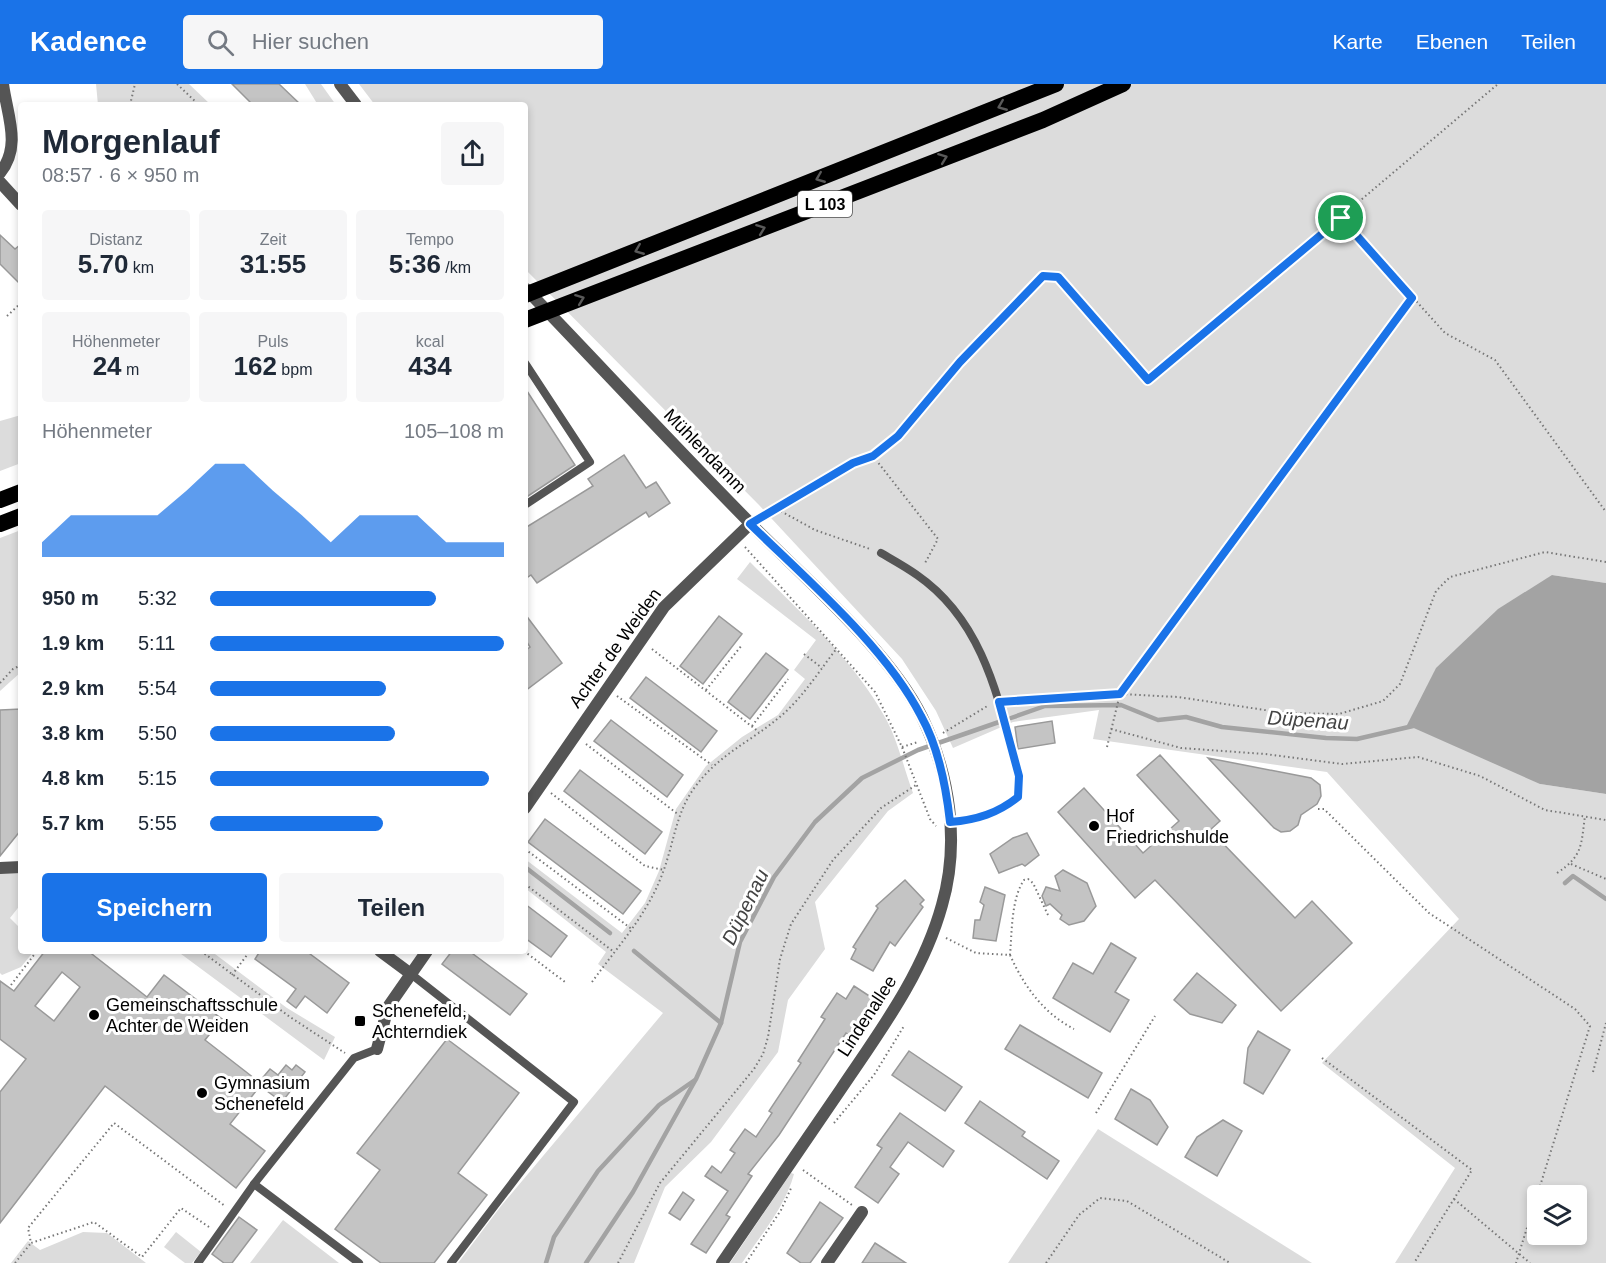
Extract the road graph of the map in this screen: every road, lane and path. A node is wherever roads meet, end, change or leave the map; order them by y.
1 (3, 84) edge
2 (135, 84) edge
3 (177, 84) edge
4 (340, 84) edge
5 (1056, 84) edge
6 (1124, 84) edge
7 (1498, 84) edge
8 (131, 102) edge
9 (196, 102) edge
10 (354, 102) edge
11 (0, 173) edge
12 (0, 182) edge
13 (18, 203) edge
14 (1341, 218) junction
15 (528, 291) edge
16 (528, 294) edge
17 (1412, 298) junction
18 (18, 306) edge
19 (7, 316) dead end
20 (528, 319) edge
21 (528, 368) edge
22 (873, 456) junction
23 (18, 493) edge
24 (0, 500) edge
25 (528, 503) edge
26 (777, 508) junction
27 (1606, 512) edge
28 (18, 517) edge
29 (0, 524) edge
30 (750, 524) junction
31 (744, 546) dead end
32 (881, 553) joint
33 (929, 556) dead end
34 (1606, 562) edge
35 (742, 645) dead end
36 (647, 646) dead end
37 (837, 648) junction
38 (804, 654) dead end
39 (18, 666) edge
40 (822, 668) junction
41 (788, 680) dead end
42 (0, 683) edge
43 (706, 690) junction
44 (614, 694) dead end
45 (1120, 694) junction
46 (999, 702) junction
47 (752, 726) junction
48 (1111, 729) junction
49 (949, 731) dead end
50 (759, 732) junction
51 (582, 741) dead end
52 (1107, 747) dead end
53 (938, 757) joint
54 (712, 765) junction
55 (916, 785) junction
56 (549, 791) dead end
57 (528, 804) edge
58 (1318, 809) dead end
59 (679, 815) junction
60 (1585, 816) junction
61 (1606, 820) edge
62 (950, 822) junction
63 (942, 833) dead end
64 (528, 851) edge
65 (1571, 864) junction
66 (18, 867) edge
67 (0, 868) edge
68 (664, 870) junction
69 (1557, 873) dead end
70 (1606, 879) edge
71 (528, 886) edge
72 (1048, 915) dead end
73 (633, 930) junction
74 (946, 938) dead end
75 (614, 952) junction
76 (36, 954) edge
77 (205, 954) edge
78 (248, 954) edge
79 (384, 954) edge
80 (425, 954) edge
81 (528, 954) edge
82 (1010, 955) junction
83 (411, 974) junction
84 (232, 975) junction
85 (565, 982) dead end
86 (592, 982) dead end
87 (11, 985) dead end
88 (1155, 1016) dead end
89 (1606, 1023) edge
90 (904, 1026) dead end
91 (1074, 1029) dead end
92 (335, 1046) dead end
93 (377, 1049) joint
94 (1322, 1058) dead end
95 (1593, 1072) dead end
96 (1096, 1113) dead end
97 (831, 1124) dead end
98 (791, 1162) junction
99 (794, 1182) dead end
100 (254, 1184) junction
101 (1454, 1199) junction
102 (862, 1212) joint
103 (234, 1213) junction
104 (219, 1235) junction
105 (32, 1243) junction
106 (1519, 1253) junction
107 (15, 1263) edge
108 (198, 1263) edge
109 (359, 1263) edge
110 (452, 1263) edge
111 (618, 1263) edge
112 (722, 1263) edge
113 (746, 1263) edge
114 (827, 1263) edge
115 (1046, 1263) edge
116 (1230, 1263) edge
117 (1414, 1263) edge
118 (1516, 1263) edge
119 (1530, 1263) edge

1 - 11 street
2 - 8 path
3 - 9 path
4 - 10 street
5 -> 16 highway, L 103
20 -> 6 highway, L 103
7 - 14 path
12 - 13 street
14 - 17 path
14 - 22 path
15 - 30 street, Mühlendamm
17 - 27 path
17 - 45 path
18 - 19 path
21 - 25 lane
22 - 26 path
22 - 33 path
23 - 24 highway
26 - 30 path
26 - 32 path
28 - 29 highway
30 - 53 street, Mühlendamm
30 - 57 street, Achter de Weiden
31 - 37 path
32 - 46 lane
34 - 45 path
35 - 43 path
36 - 43 path
37 - 40 path
37 - 55 path
38 - 40 path
39 - 42 path
40 - 50 path
41 - 47 path
43 - 47 path
44 - 54 path
45 - 46 path
45 - 48 path
46 - 49 path
46 - 62 lane
47 - 50 path
48 - 52 path
48 - 60 path
50 - 54 path
51 - 59 path
53 - 62 street, Lindenallee
54 - 59 path
55 - 63 path
55 - 111 path
56 - 68 path
58 - 106 path
59 - 68 path
60 - 61 path
60 - 65 path
62 - 98 street, Lindenallee
64 - 73 path
65 - 69 path
65 - 70 path
66 - 67 street
68 - 73 path
71 - 75 path
72 - 82 path
73 - 75 path
74 - 82 path
75 - 86 path
76 - 87 path
77 - 84 path
78 - 84 path
79 - 83 street
80 - 83 street
81 - 85 path
82 - 91 path
83 - 93 street
83 - 110 lane
84 - 92 path
88 - 96 path
89 - 95 path
90 - 97 path
93 - 100 lane
94 - 101 path
98 - 102 path
98 - 112 street, Lindenallee
99 - 113 path
100 - 103 lane
100 - 109 lane
101 - 106 path
101 - 117 path
102 - 114 street
103 - 104 lane
103 - 105 path
104 - 105 path
104 - 108 lane
105 - 107 path
106 - 118 path
106 - 119 path
115 - 116 path

